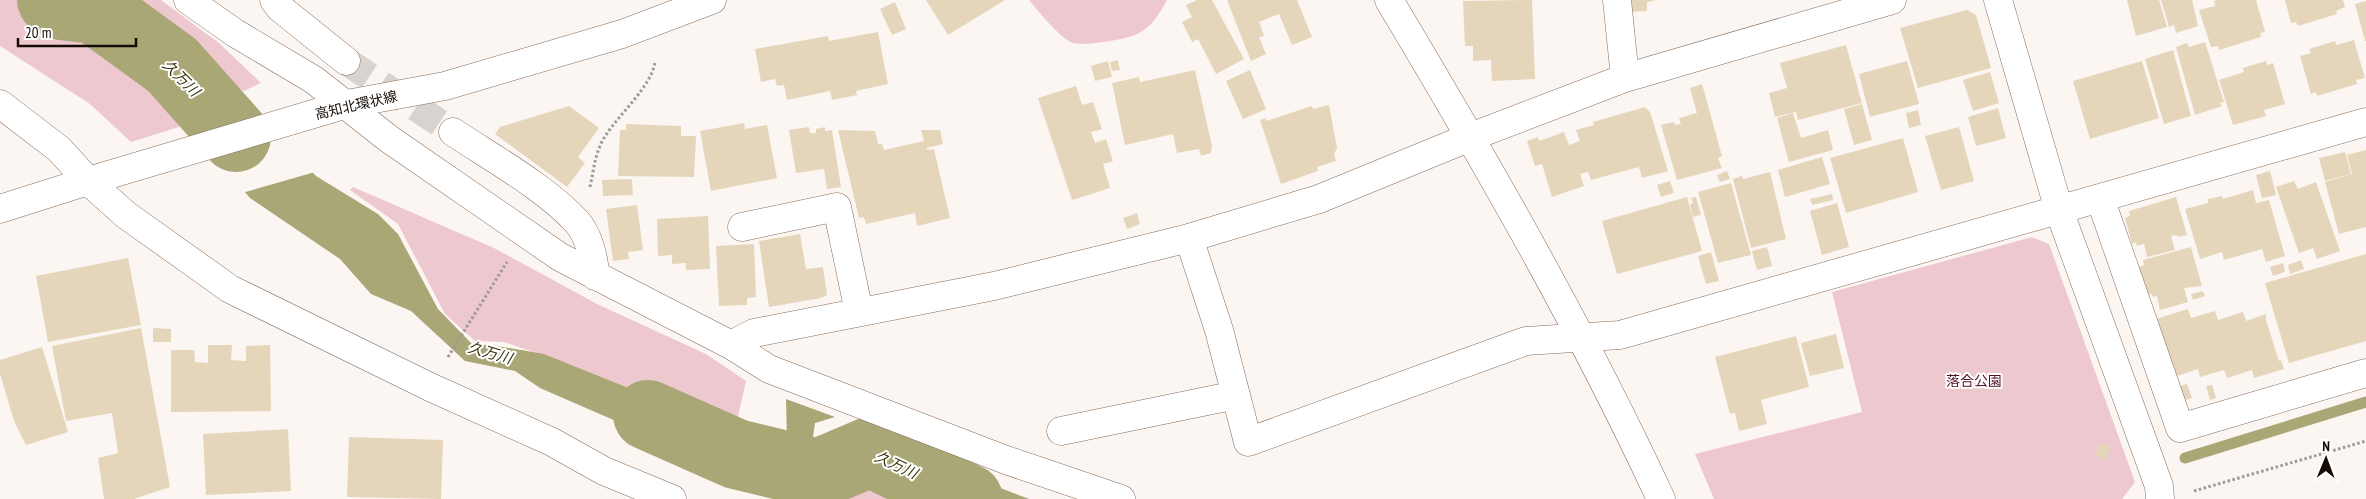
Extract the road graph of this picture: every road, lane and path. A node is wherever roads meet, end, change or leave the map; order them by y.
1 (188, 0) edge
2 (221, 0) edge
3 (274, 0) edge
4 (1389, 0) edge
5 (1617, 0) edge
6 (1892, 0) edge
7 (1998, 0) edge
8 (704, 2) edge
9 (235, 32) junction
10 (346, 61) tunnel mouth
11 (655, 62) dead end
12 (1625, 78) junction
13 (0, 104) edge
14 (347, 104) junction
15 (2366, 122) edge
16 (453, 132) tunnel mouth
17 (1468, 138) junction
18 (88, 181) junction
19 (2100, 198) junction
20 (0, 209) edge
21 (2059, 210) junction
22 (579, 223) junction
23 (742, 227) dead end
24 (1189, 238) junction
25 (509, 260) dead end
26 (595, 276) junction
27 (859, 312) junction
28 (1580, 338) junction
29 (730, 345) junction
30 (446, 360) dead end
31 (2366, 372) edge
32 (1236, 395) junction
33 (1062, 431) dead end
34 (2366, 441) edge
35 (604, 471) junction
36 (2173, 496) edge
37 (619, 499) edge
38 (672, 499) edge
39 (1121, 499) edge
40 (1660, 499) edge

1 - 9 street
2 - 9 street
3 - 10 street
4 - 17 street
5 - 12 street
6 - 12 street
7 - 21 street
8 - 14 street, 高知北環状線
9 - 14 street
11 - 22 path
12 - 17 street
13 - 18 street
14 - 18 street, 高知北環状線
14 - 26 street
15 - 19 street
16 - 22 street
17 - 24 street
17 - 28 street
18 - 20 street, 高知北環状線
18 - 35 street
19 - 21 street
19 - 31 street
21 - 28 street
21 - 36 street
22 - 26 street
23 - 27 street
24 - 27 street
24 - 32 street
25 - 30 path
26 - 29 street
27 - 29 street
28 - 32 street
28 - 40 street
29 - 39 street
32 - 33 street
34 - 36 path
35 - 37 street
35 - 38 street

